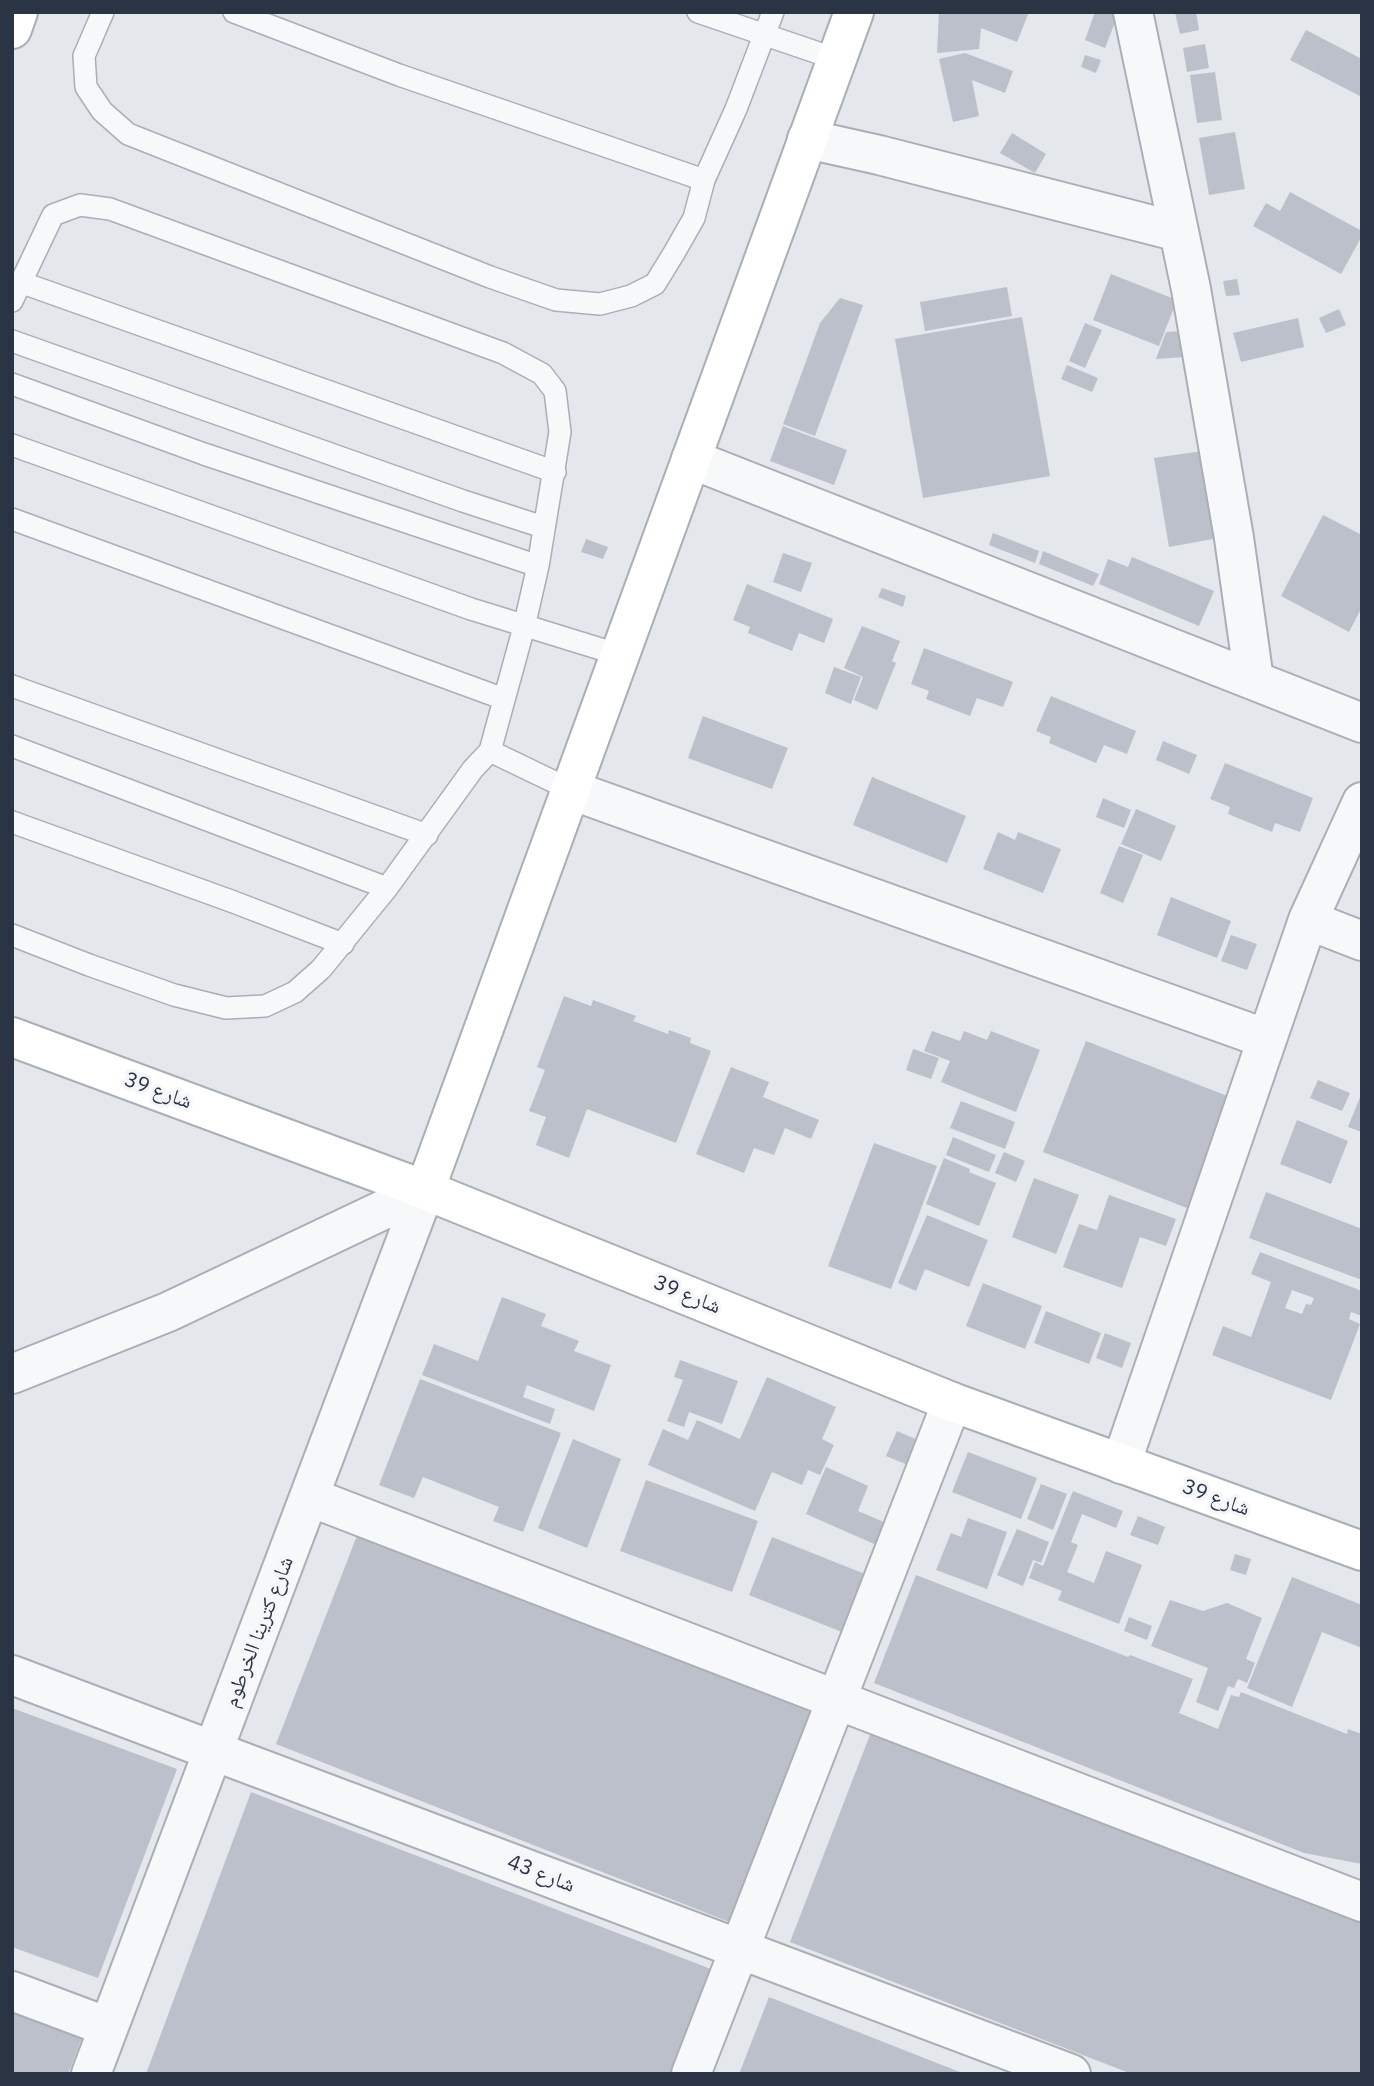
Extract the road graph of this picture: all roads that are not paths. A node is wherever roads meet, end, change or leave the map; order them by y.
1 (18, 12) edge
2 (103, 12) edge
3 (234, 12) edge
4 (698, 12) edge
5 (773, 12) edge
6 (853, 12) edge
7 (1133, 12) edge
8 (12, 29) edge
9 (764, 33) junction
10 (836, 58) junction
11 (807, 139) junction
12 (704, 180) junction
13 (1180, 232) junction
14 (16, 291) edge
15 (12, 341) edge
16 (12, 384) edge
17 (12, 445) edge
18 (691, 458) junction
19 (555, 472) junction
20 (12, 519) edge
21 (543, 527) junction
22 (538, 566) junction
23 (524, 627) junction
24 (620, 655) junction
25 (1254, 680) junction
26 (12, 686) edge
27 (504, 699) junction
28 (1362, 723) edge
29 (12, 747) edge
30 (490, 751) junction
31 (571, 790) junction
32 (1362, 802) edge
33 (12, 822) edge
34 (427, 835) junction
35 (387, 888) junction
36 (1308, 920) junction
37 (12, 935) edge
38 (1362, 941) edge
39 (343, 944) junction
40 (12, 1037) edge
41 (1267, 1039) junction
42 (425, 1190) junction
43 (12, 1374) edge
44 (952, 1402) junction
45 (1121, 1464) junction
46 (310, 1497) junction
47 (1362, 1551) edge
48 (12, 1675) edge
49 (837, 1700) junction
50 (213, 1751) junction
51 (1362, 1902) edge
52 (740, 1949) junction
53 (12, 1991) edge
54 (108, 2027) junction
55 (90, 2074) edge
56 (691, 2074) edge
57 (1070, 2074) edge

1 - 8 street
2 - 12 lane
3 - 12 lane
4 - 9 lane
5 - 9 lane
6 - 10 street
7 - 13 street
9 - 10 lane
9 - 12 lane
10 - 11 street
11 - 13 street
11 - 18 street
13 - 25 street
14 - 19 lane
14 - 19 lane
15 - 21 lane
16 - 22 lane
17 - 23 lane
18 - 24 street
18 - 25 street
19 - 21 lane
20 - 27 lane
21 - 22 lane
22 - 23 lane
23 - 24 lane
23 - 27 lane
24 - 31 street
25 - 28 street
26 - 34 lane
27 - 30 lane
29 - 35 lane
30 - 31 lane
30 - 34 lane
31 - 41 street
31 - 42 street
32 - 36 street
33 - 39 lane
34 - 35 lane
35 - 39 lane
36 - 38 street
36 - 41 street
37 - 39 lane
40 - 42 street, شارع 39
41 - 45 street
42 - 43 street
42 - 44 street, شارع 39
42 - 46 street, شارع كترينا الخرطوم
44 - 45 street, شارع 39
44 - 49 street
45 - 47 street, شارع 39
46 - 49 street
46 - 50 street, شارع كترينا الخرطوم
48 - 50 street, شارع 43
49 - 51 street
49 - 52 street
50 - 52 street, شارع 43
50 - 54 street, شارع كترينا الخرطوم
52 - 56 street
52 - 57 street, شارع 43
53 - 54 street
54 - 55 street, شارع كترينا الخرطوم

